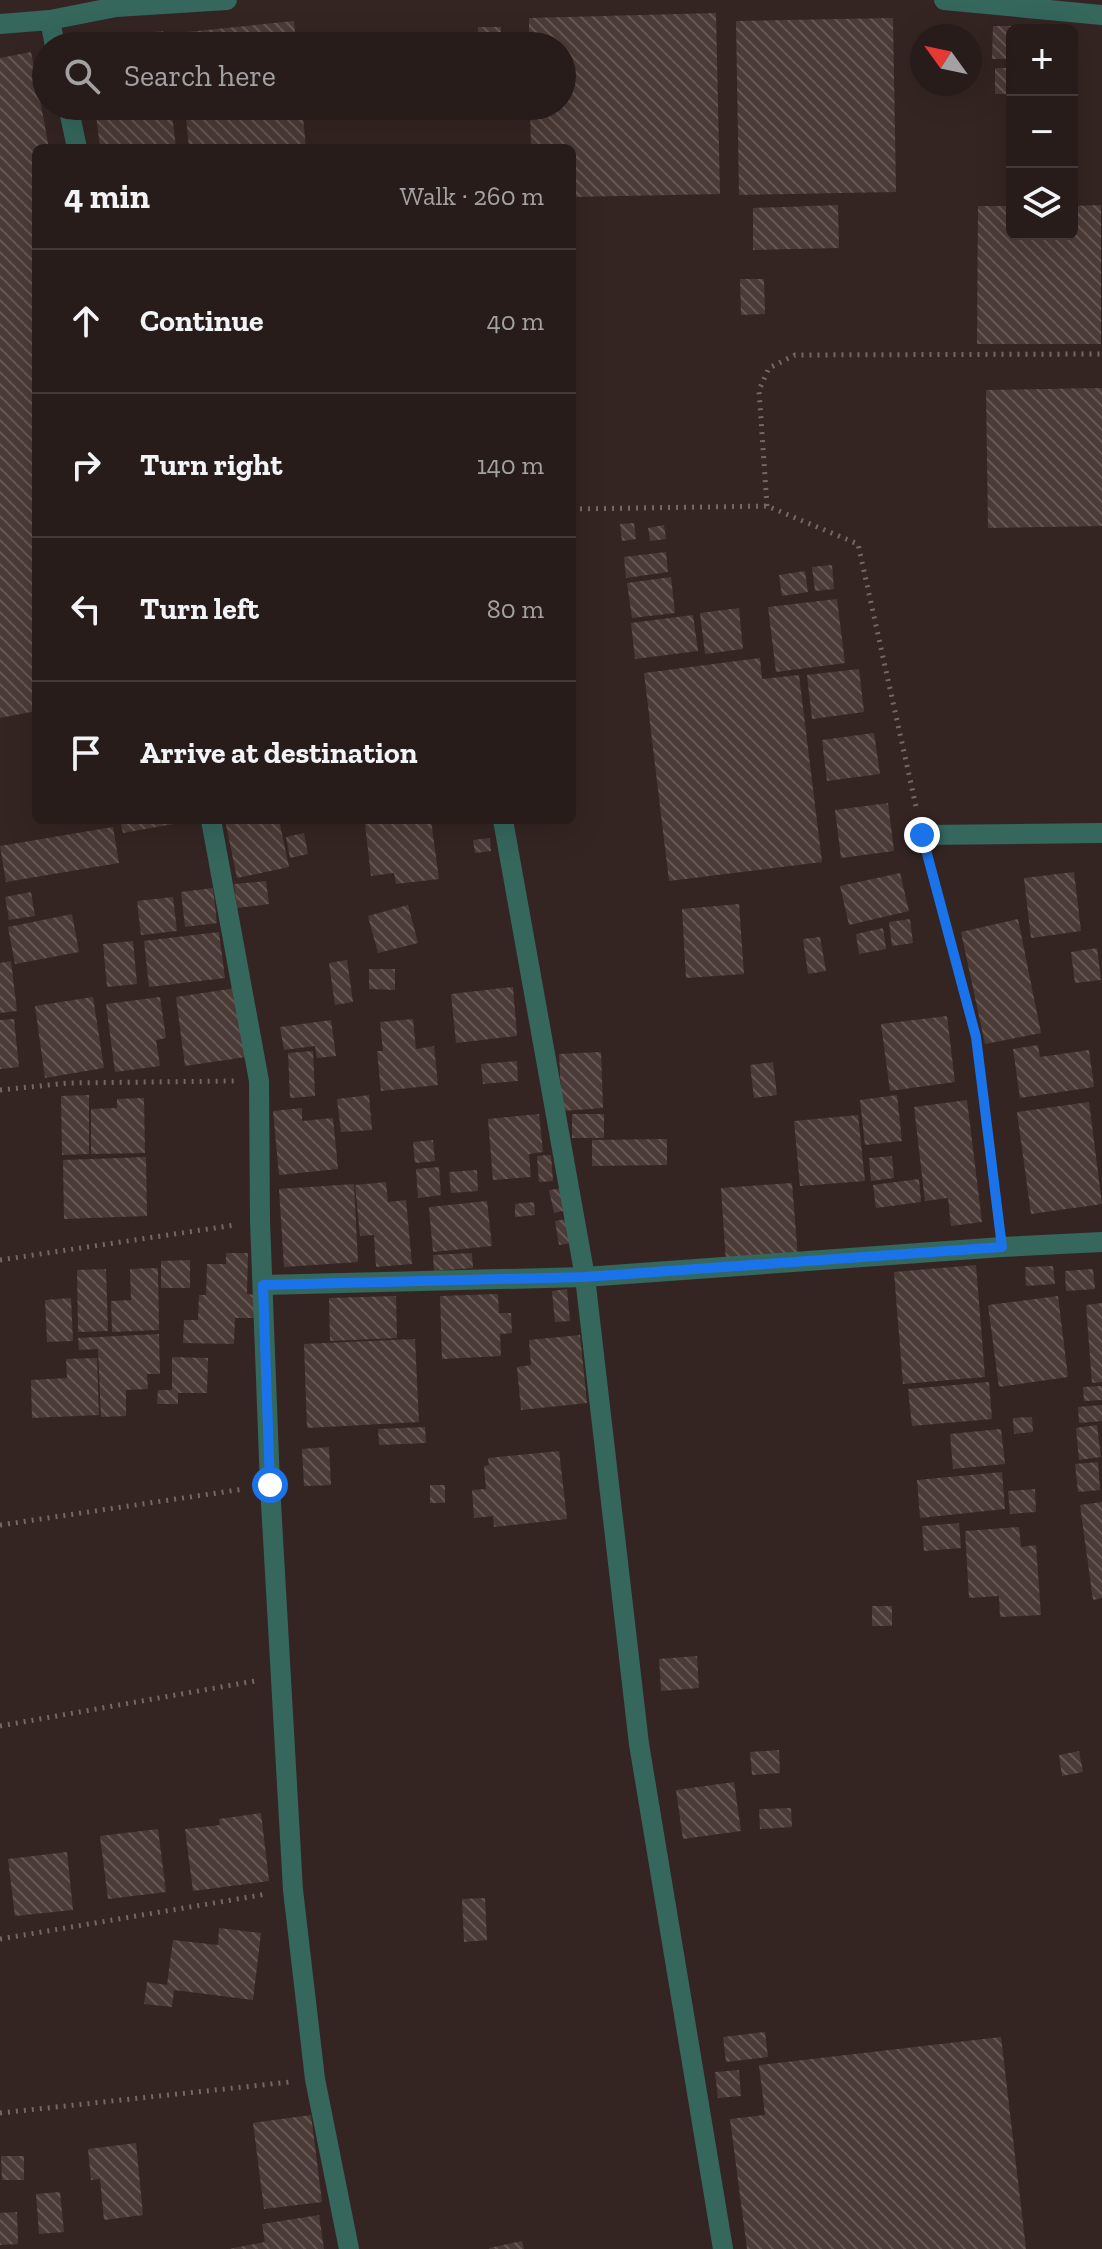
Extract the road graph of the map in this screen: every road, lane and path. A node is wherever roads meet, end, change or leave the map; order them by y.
1 (227, 0) edge
2 (944, 0) edge
3 (1102, 15) edge
4 (50, 20) junction
5 (0, 24) edge
6 (52, 32) edge
7 (71, 120) edge
8 (76, 144) edge
9 (1102, 354) edge
10 (767, 506) junction
11 (576, 509) edge
12 (212, 824) edge
13 (504, 824) edge
14 (1102, 833) edge
15 (922, 835) junction
16 (259, 1081) junction
17 (0, 1090) edge
18 (260, 1221) junction
19 (1102, 1242) edge
20 (1002, 1247) junction
21 (0, 1260) edge
22 (585, 1277) junction
23 (263, 1285) junction
24 (270, 1485) junction
25 (0, 1525) edge
26 (280, 1677) junction
27 (0, 1726) edge
28 (293, 1890) junction
29 (0, 1939) edge
30 (315, 2079) junction
31 (0, 2113) edge
32 (349, 2249) edge
33 (723, 2249) edge

1 - 4 street
2 - 3 street
4 - 5 street
4 - 6 street
7 - 8 street
9 - 10 path
10 - 11 path
10 - 15 path
12 - 16 street
13 - 22 street
14 - 15 street
15 - 20 path
16 - 17 path
16 - 18 street
18 - 21 path
18 - 23 street
19 - 20 street
20 - 22 street
22 - 23 street
22 - 33 street
23 - 24 street
24 - 25 path
24 - 26 street
26 - 27 path
26 - 28 street
28 - 29 path
28 - 30 street
30 - 31 path
30 - 32 street

